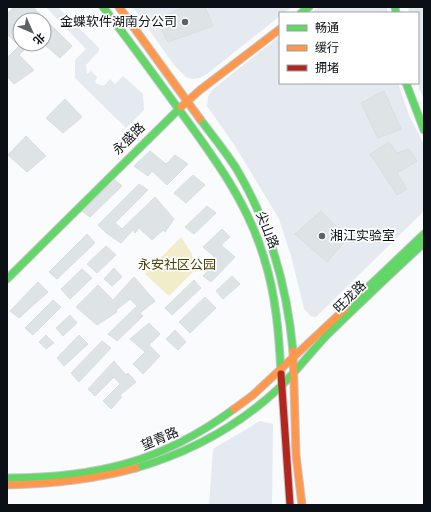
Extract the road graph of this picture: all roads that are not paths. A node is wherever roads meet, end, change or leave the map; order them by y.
1 (103, 7) edge
2 (119, 7) edge
3 (279, 27) edge
4 (279, 30) edge
5 (406, 84) edge
6 (410, 84) edge
7 (186, 100) junction
8 (178, 107) junction
9 (424, 122) edge
10 (424, 130) edge
11 (424, 234) edge
12 (424, 243) edge
13 (7, 275) edge
14 (7, 280) edge
15 (294, 356) junction
16 (281, 368) junction
17 (295, 371) junction
18 (282, 385) junction
19 (7, 478) edge
20 (7, 485) edge
21 (290, 505) edge
22 (302, 505) edge

1 - 8 main road, 尖山路
2 - 7 main road, 尖山路
3 - 7 main road, 永盛路
4 - 7 main road, 永盛路
5 - 10 main road
6 - 9 main road
7 - 8 main road, 永盛路
7 - 15 main road, 尖山路
8 - 13 main road, 永盛路
8 - 14 main road, 永盛路
8 - 16 main road, 尖山路
11 - 15 main road, 旺龙路
12 - 17 main road, 旺龙路
15 - 16 main road, 望青路
15 - 17 main road, 尖山路
16 - 18 main road, 尖山路
16 - 19 main road, 望青路
17 - 18 main road, 望青路
17 - 22 main road, 尖山路
18 - 20 main road, 望青路
18 - 21 main road, 尖山路

